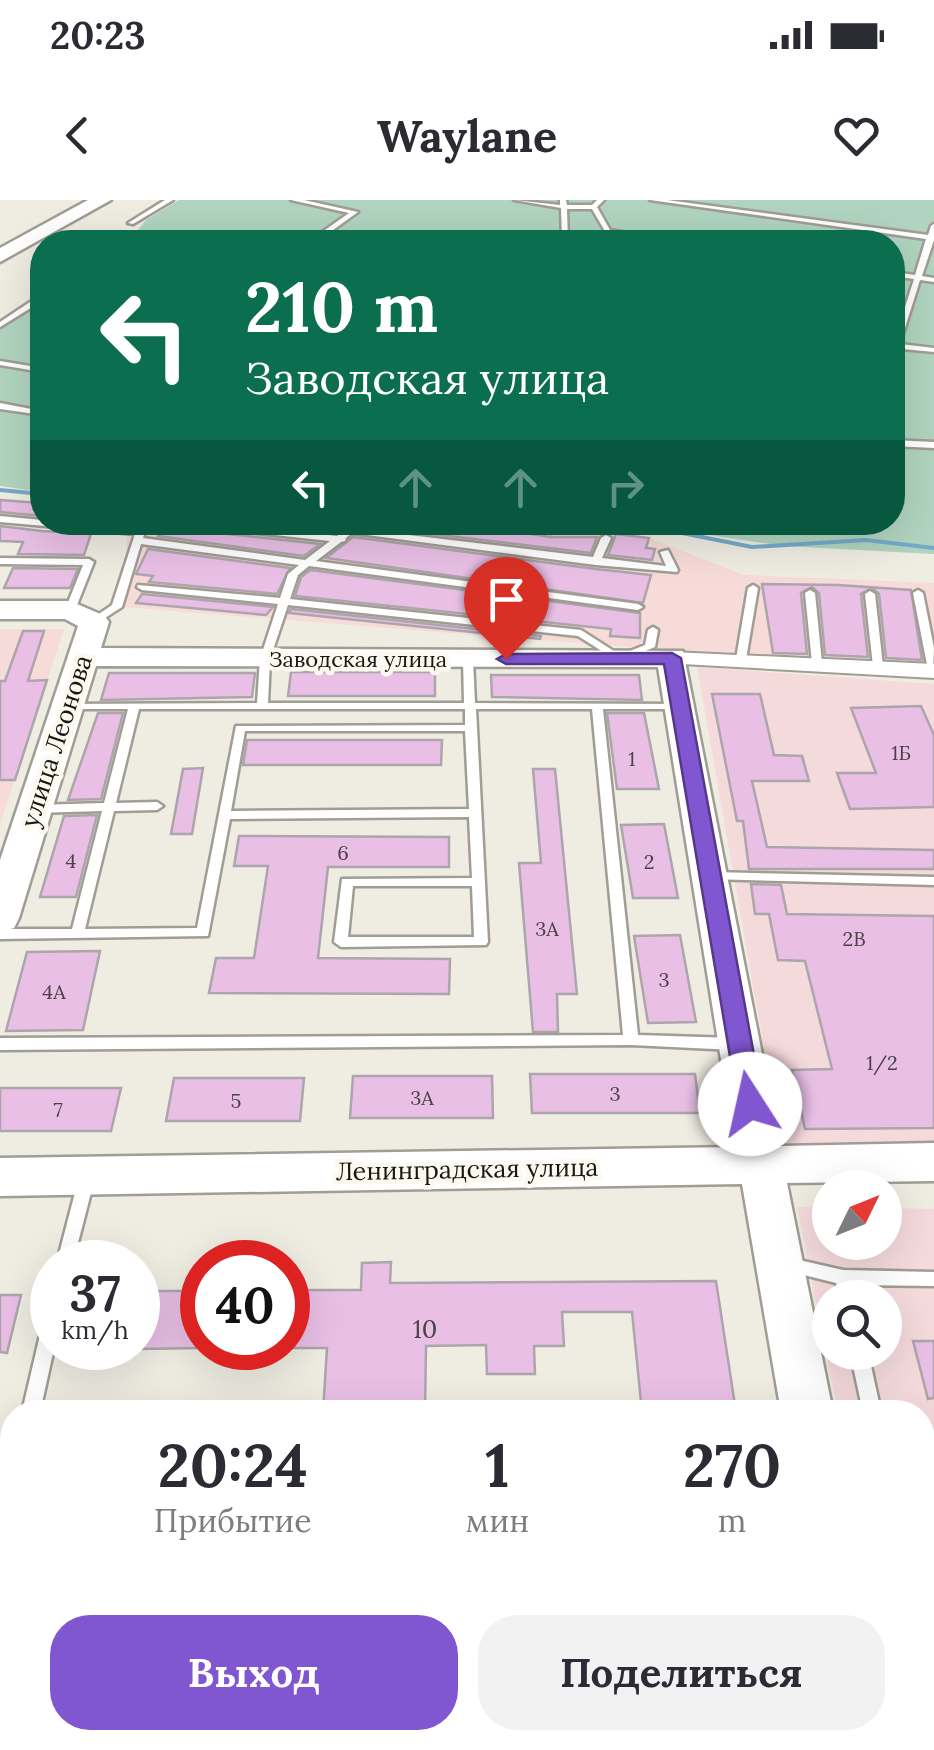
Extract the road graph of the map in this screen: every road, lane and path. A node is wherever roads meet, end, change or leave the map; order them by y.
1 (102, 200) edge
2 (170, 200) edge
3 (294, 200) edge
4 (517, 200) edge
5 (601, 200) edge
6 (653, 200) edge
7 (563, 203) edge
8 (594, 207) junction
9 (132, 223) dead end
10 (934, 226) edge
11 (47, 230) edge
12 (330, 230) edge
13 (564, 230) edge
14 (607, 230) edge
15 (874, 230) edge
16 (905, 234) edge
17 (933, 238) edge
18 (30, 240) edge
19 (0, 256) edge
20 (905, 276) edge
21 (920, 278) junction
22 (934, 280) edge
23 (30, 305) edge
24 (905, 317) edge
25 (0, 324) edge
26 (905, 347) edge
27 (934, 350) edge
28 (0, 363) edge
29 (30, 368) edge
30 (0, 406) edge
31 (30, 411) edge
32 (905, 444) edge
33 (934, 445) edge
34 (0, 519) edge
35 (30, 522) edge
36 (139, 535) edge
37 (160, 535) edge
38 (304, 535) edge
39 (347, 535) edge
40 (412, 535) edge
41 (606, 538) dead end
42 (342, 539) junction
43 (666, 552) dead end
44 (0, 561) edge
45 (596, 562) junction
46 (309, 564) junction
47 (142, 586) dead end
48 (753, 588) dead end
49 (810, 593) dead end
50 (918, 593) dead end
51 (870, 594) dead end
52 (284, 600) junction
53 (638, 607) dead end
54 (0, 610) edge
55 (82, 616) junction
56 (662, 644) junction
57 (82, 657) junction
58 (265, 659) junction
59 (468, 659) junction
60 (619, 659) junction
61 (741, 659) junction
62 (817, 663) junction
63 (878, 666) junction
64 (934, 670) edge
65 (67, 706) junction
66 (134, 706) junction
67 (243, 706) junction
68 (262, 706) junction
69 (470, 706) junction
70 (596, 706) junction
71 (680, 706) junction
72 (240, 728) junction
73 (471, 728) junction
74 (157, 806) dead end
75 (110, 807) junction
76 (34, 808) junction
77 (475, 813) junction
78 (224, 815) junction
79 (707, 876) junction
80 (934, 881) edge
81 (478, 882) junction
82 (0, 918) edge
83 (0, 934) edge
84 (77, 934) junction
85 (630, 1040) junction
86 (0, 1044) edge
87 (740, 1044) junction
88 (934, 1162) edge
89 (760, 1163) junction
90 (0, 1177) edge
91 (88, 1177) junction
92 (72, 1240) edge
93 (780, 1263) junction
94 (843, 1277) junction
95 (934, 1279) edge
96 (844, 1280) edge
97 (40, 1370) edge
98 (863, 1370) edge
99 (33, 1400) edge
100 (805, 1400) edge
101 (869, 1400) edge

1 - 11 street
2 - 9 lane
3 - 12 lane
4 - 7 lane
5 - 8 lane
6 - 15 lane
7 - 8 lane
7 - 13 lane
8 - 14 lane
10 - 17 lane
16 - 17 lane
17 - 21 lane
18 - 19 street
20 - 21 lane
21 - 22 lane
21 - 24 lane
23 - 25 lane
26 - 27 lane
28 - 29 lane
30 - 31 lane
32 - 33 lane
34 - 35 lane
36 - 55 lane
37 - 46 lane
38 - 42 lane
39 - 42 lane
40 - 45 lane
41 - 45 lane
42 - 46 lane
43 - 45 lane
44 - 55 lane
46 - 52 lane
46 - 53 lane
47 - 52 lane
48 - 61 lane
49 - 62 lane
50 - 64 lane
51 - 63 lane
52 - 58 lane
52 - 60 lane
54 - 55 street
55 - 57 street, улица Леонова
56 - 60 street, Заводская улица
56 - 61 street, Заводская улица
56 - 71 street
57 - 58 street, Заводская улица
57 - 65 street, улица Леонова
58 - 59 street, Заводская улица
58 - 68 lane
59 - 60 street, Заводская улица
59 - 69 lane
61 - 62 street, Заводская улица
62 - 63 street, Заводская улица
63 - 64 street, Заводская улица
65 - 66 lane
65 - 76 street, улица Леонова
66 - 67 lane
66 - 75 lane
67 - 68 lane
67 - 72 lane
68 - 69 lane
69 - 70 lane
69 - 73 lane
70 - 71 lane
70 - 85 lane
71 - 79 street
72 - 73 lane
72 - 78 lane
73 - 77 lane
74 - 75 lane
75 - 76 lane
75 - 84 lane
76 - 82 street, улица Леонова
77 - 78 lane
77 - 81 lane
78 - 84 lane
79 - 80 lane
79 - 87 street
81 - 81 lane
83 - 84 lane
85 - 86 lane
85 - 87 lane
87 - 89 street
88 - 89 street, Ленинградская улица
89 - 91 street, Ленинградская улица
89 - 93 street
90 - 91 street, Ленинградская улица
91 - 92 lane
93 - 94 lane
93 - 100 street
94 - 95 lane
94 - 96 lane
97 - 99 lane
98 - 101 lane

